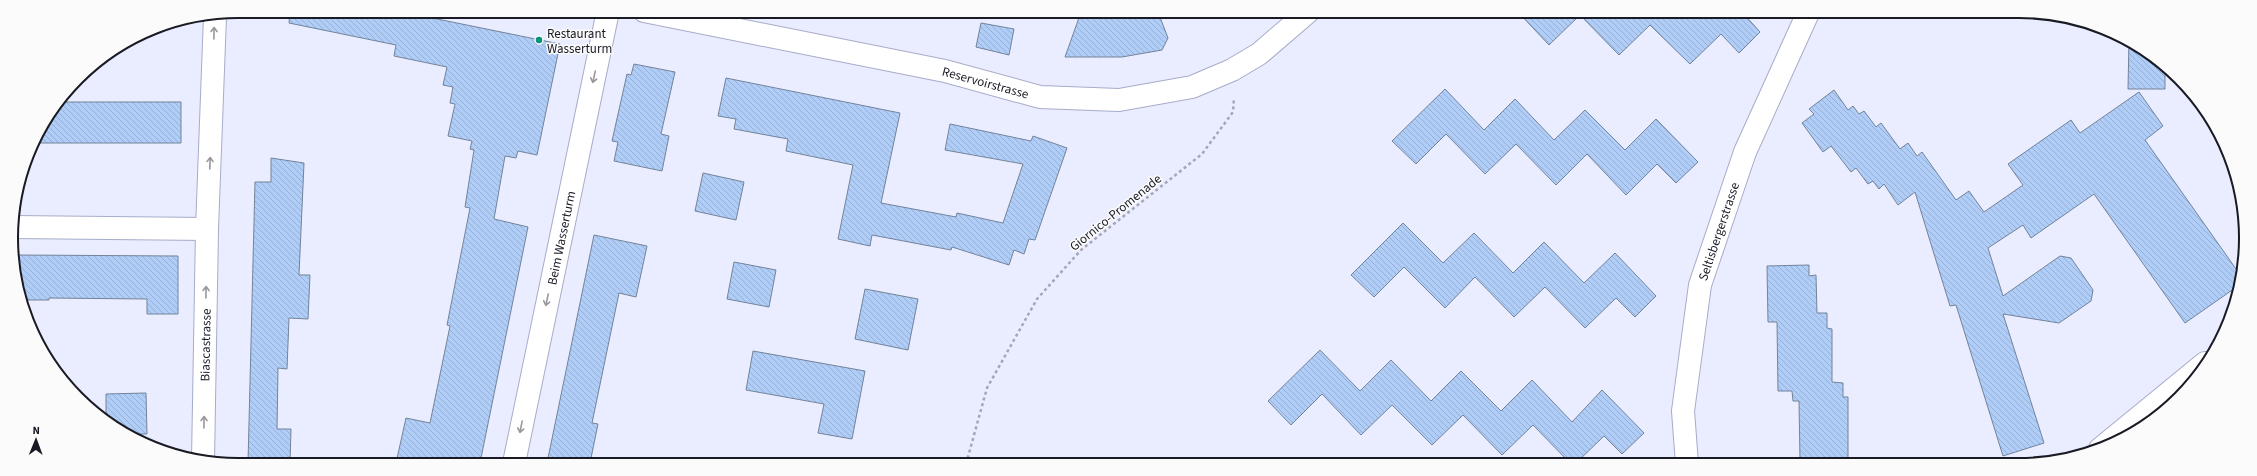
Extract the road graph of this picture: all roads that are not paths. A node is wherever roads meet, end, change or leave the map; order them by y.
1 (607, 18) edge
2 (705, 18) edge
3 (1301, 18) edge
4 (1806, 18) edge
5 (215, 19) edge
6 (18, 227) edge
7 (207, 230) junction
8 (2194, 372) edge
9 (2119, 434) edge
10 (203, 455) edge
11 (515, 458) edge
12 (1687, 458) edge

1 -> 11 street, Beim Wasserturm
2 - 3 street, Reservoirstrasse
4 - 12 street, Seltisbergerstrasse
7 -> 5 street, Biascastrasse
6 - 7 street
10 -> 7 street, Biascastrasse
8 - 9 street

